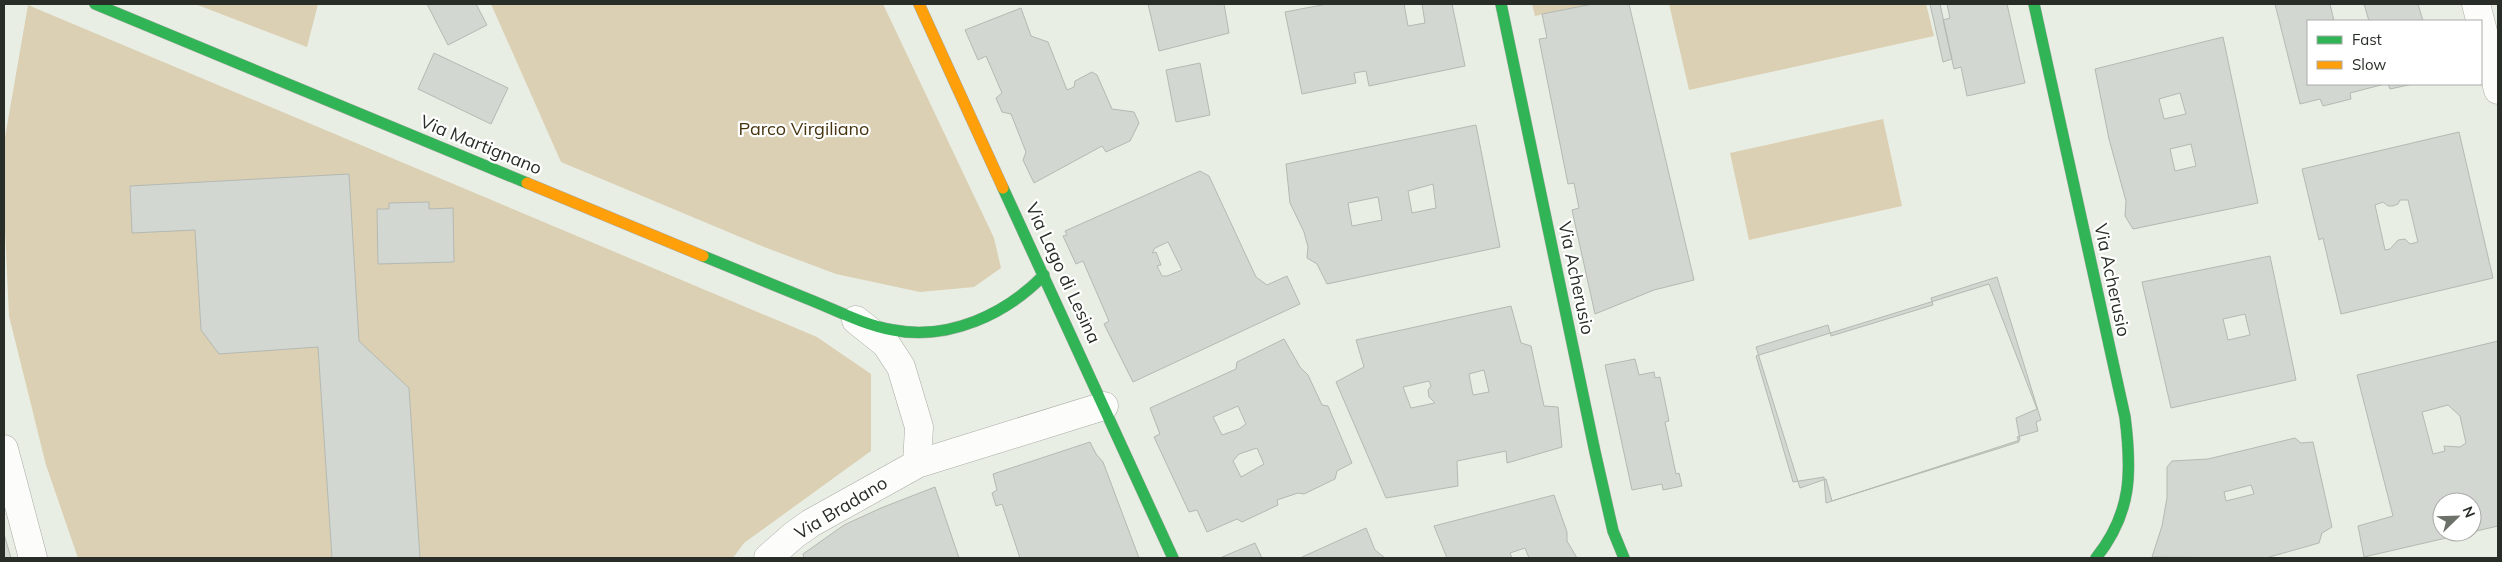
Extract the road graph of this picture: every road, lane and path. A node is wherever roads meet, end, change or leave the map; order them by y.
1 (95, 4) edge
2 (919, 4) edge
3 (1501, 4) edge
4 (2034, 4) edge
5 (2476, 4) edge
6 (2480, 20) edge
7 (2482, 27) edge
8 (2498, 90) edge
9 (1044, 275) junction
10 (854, 318) junction
11 (1104, 406) junction
12 (4, 449) edge
13 (917, 464) junction
14 (34, 558) edge
15 (768, 558) edge
16 (1173, 558) edge
17 (1624, 558) edge
18 (2096, 558) edge

1 - 10 street, Via Martignano
2 - 9 street, Via Lago di Lesina
3 - 17 street, Via Acherusio
4 - 18 street, Via Acherusio
5 - 6 street
7 - 8 street
9 - 10 street, Via Martignano
9 - 11 street, Via Lago di Lesina
10 - 13 street
11 - 13 street, Via Bradano
11 - 16 street, Via Lago di Lesina
12 - 14 street
13 - 15 street, Via Bradano

